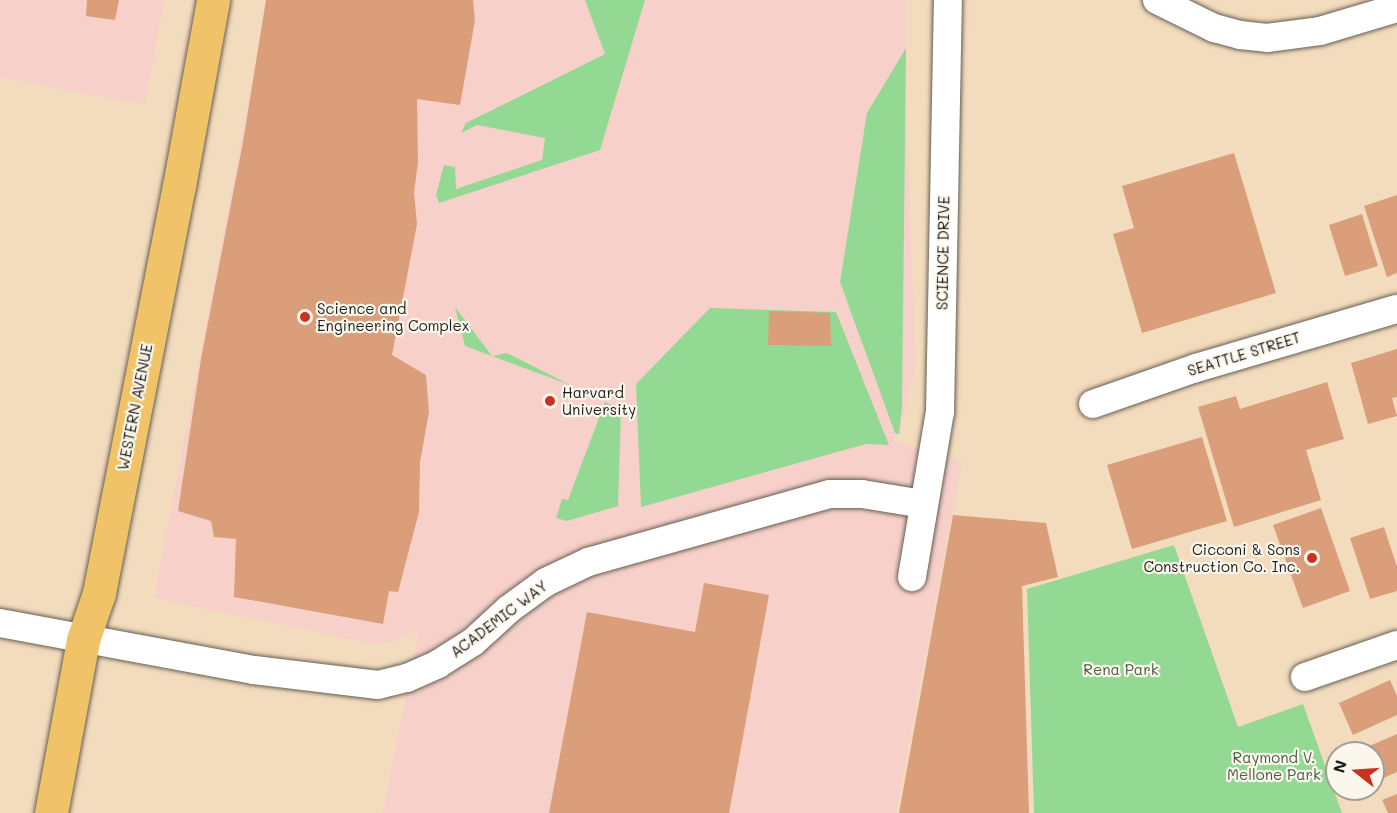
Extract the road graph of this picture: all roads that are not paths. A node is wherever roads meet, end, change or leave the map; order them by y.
1 (213, 0) edge
2 (948, 0) edge
3 (1157, 0) edge
4 (1397, 8) edge
5 (1397, 309) edge
6 (1093, 404) dead end
7 (923, 504) junction
8 (912, 577) dead end
9 (0, 623) edge
10 (83, 640) junction
11 (1397, 645) edge
12 (1305, 677) dead end
13 (51, 813) edge

1 - 10 main road, WESTERN AVENUE
2 - 7 street, SCIENCE DRIVE
3 - 4 street
5 - 6 street, SEATTLE STREET
7 - 8 street, SCIENCE DRIVE
7 - 10 street, ACADEMIC WAY
9 - 10 street, ACADEMIC WAY
10 - 13 main road, WESTERN AVENUE
11 - 12 street

